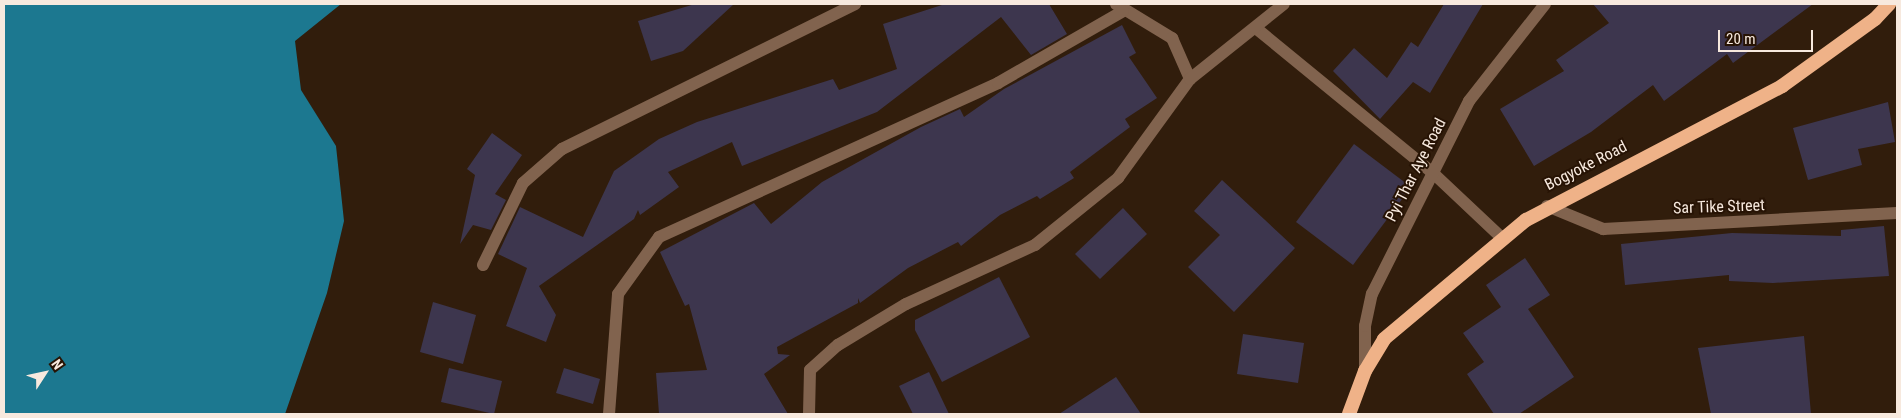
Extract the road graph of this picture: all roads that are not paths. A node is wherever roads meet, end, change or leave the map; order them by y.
1 (855, 4) edge
2 (1284, 4) edge
3 (1544, 4) edge
4 (1889, 4) edge
5 (1120, 7) edge
6 (1257, 29) junction
7 (1190, 79) junction
8 (1433, 173) junction
9 (1547, 206) junction
10 (1897, 213) edge
11 (1502, 238) junction
12 (483, 265) dead end
13 (1365, 371) junction
14 (610, 414) edge
15 (809, 414) edge
16 (1349, 414) edge

1 - 12 street
2 - 6 street
3 - 8 street, Pyi Thar Aye Road
4 - 9 highway, Bogyoke Road
5 - 7 street
5 - 14 street
6 - 7 street
6 - 8 street
7 - 15 street
8 - 11 street
8 - 13 street, Pyi Thar Aye Road
9 - 10 street, Sar Tike Street
9 - 11 highway, Bogyoke Road
11 - 13 highway, Bogyoke Road
13 - 16 highway, Bogyoke Road

